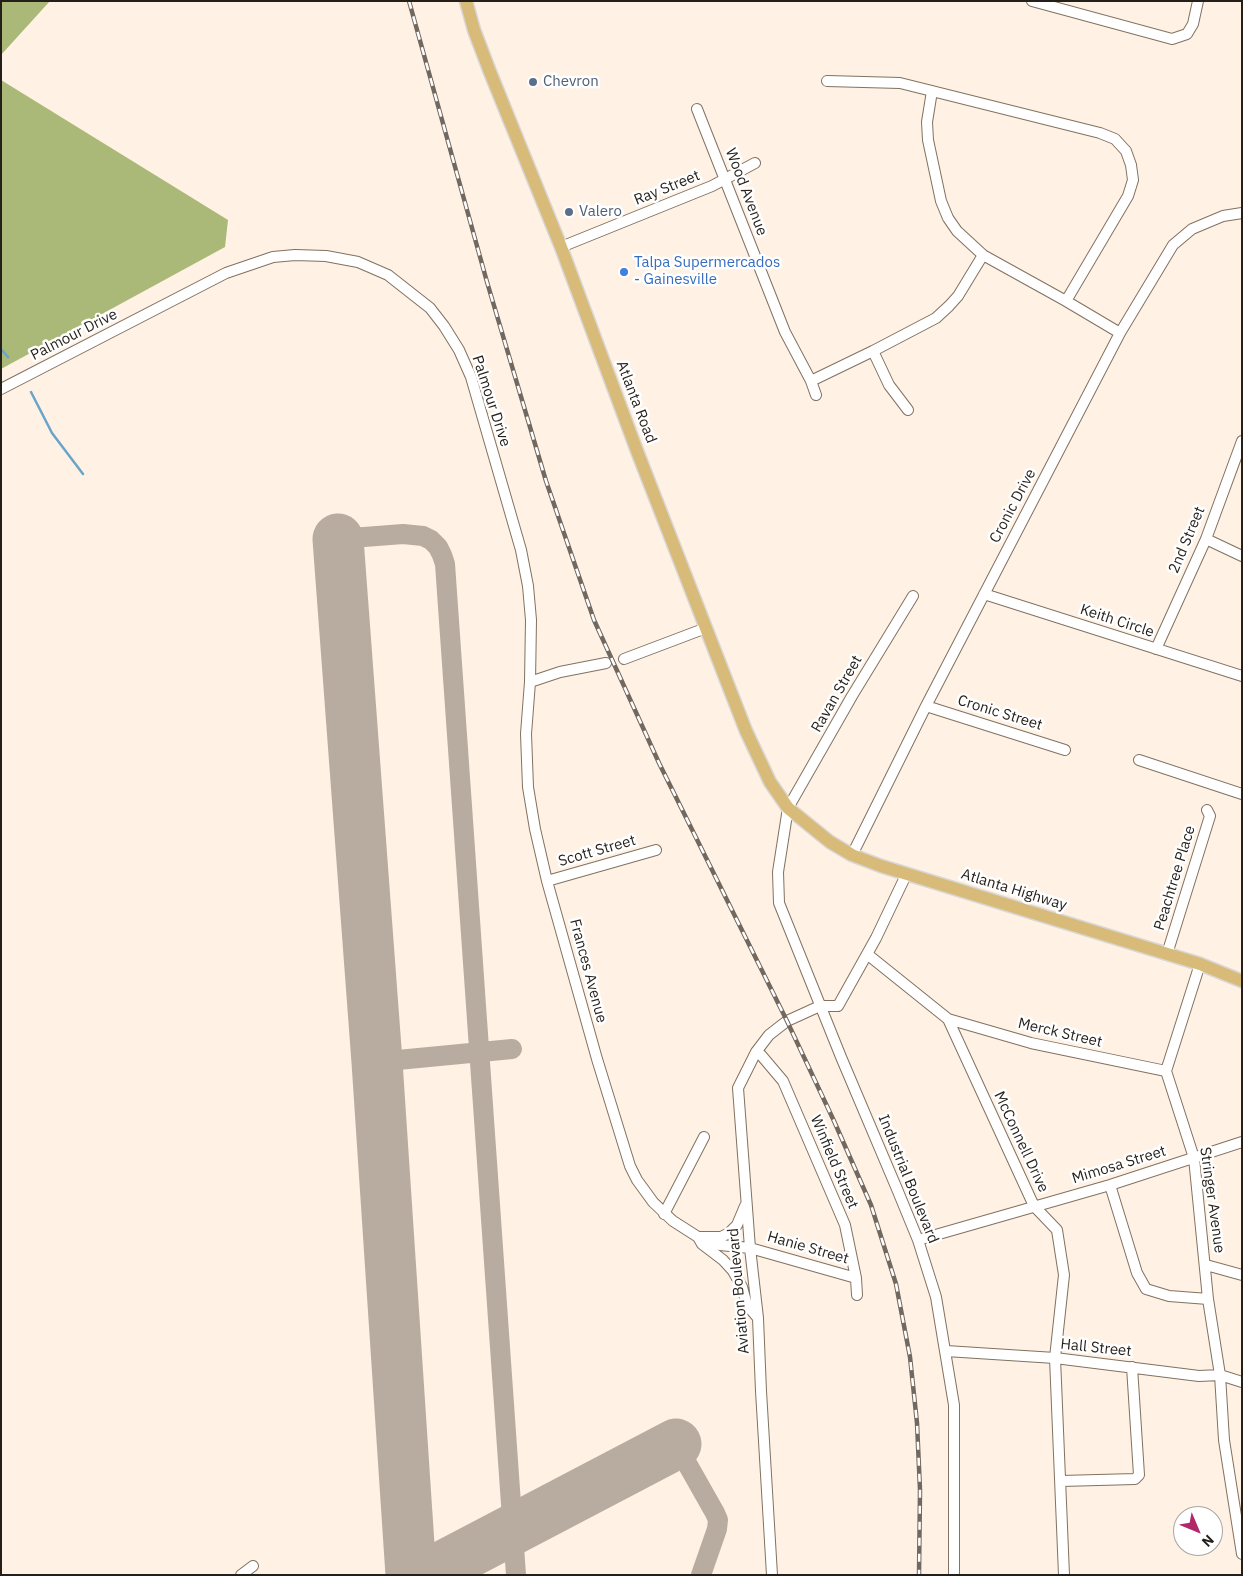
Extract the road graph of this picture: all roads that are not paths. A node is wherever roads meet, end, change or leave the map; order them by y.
1 (466, 1) edge
2 (1032, 1) edge
3 (1198, 1) edge
4 (827, 81) dead end
5 (932, 92) junction
6 (697, 109) dead end
7 (755, 163) dead end
8 (725, 179) junction
9 (1242, 213) edge
10 (561, 247) junction
11 (983, 255) junction
12 (1066, 301) junction
13 (1120, 333) junction
14 (873, 351) junction
15 (811, 382) junction
16 (1, 389) edge
17 (816, 395) dead end
18 (908, 410) dead end
19 (1242, 441) edge
20 (1206, 539) junction
21 (1242, 556) edge
22 (984, 594) junction
23 (913, 596) dead end
24 (706, 628) junction
25 (1156, 649) junction
26 (624, 658) dead end
27 (606, 663) dead end
28 (1242, 676) edge
29 (530, 682) junction
30 (926, 706) junction
31 (1065, 750) dead end
32 (1139, 760) dead end
33 (1242, 794) edge
34 (788, 808) junction
35 (1208, 810) dead end
36 (656, 850) dead end
37 (852, 854) junction
38 (907, 873) junction
39 (547, 881) junction
40 (867, 954) junction
41 (1167, 954) junction
42 (1200, 964) junction
43 (1242, 981) edge
44 (820, 1006) junction
45 (948, 1019) junction
46 (756, 1052) junction
47 (1166, 1071) junction
48 (704, 1136) dead end
49 (1242, 1142) edge
50 (1194, 1158) junction
51 (1110, 1185) junction
52 (747, 1200) junction
53 (1034, 1206) junction
54 (664, 1214) junction
55 (698, 1237) junction
56 (918, 1240) junction
57 (750, 1248) junction
58 (1206, 1265) junction
59 (1242, 1275) edge
60 (856, 1278) junction
61 (858, 1295) dead end
62 (1208, 1299) junction
63 (758, 1318) junction
64 (946, 1351) junction
65 (1055, 1358) junction
66 (1132, 1367) junction
67 (1220, 1376) junction
68 (1242, 1382) edge
69 (1061, 1481) junction
70 (1242, 1554) edge
71 (253, 1566) dead end
72 (241, 1575) edge
73 (772, 1575) edge
74 (954, 1575) edge
75 (1064, 1575) edge

1 - 10 main road, Atlanta Road
2 - 3 street
4 - 5 street
5 - 11 street
5 - 12 street
6 - 8 street, Wood Avenue
7 - 8 street, Ray Street
8 - 10 street, Ray Street
8 - 15 street, Wood Avenue
9 - 13 street, Cronic Drive
10 - 24 main road, Atlanta Road
11 - 12 street
11 - 14 street
12 - 13 street
13 - 22 street, Cronic Drive
14 - 15 street
14 - 18 street
15 - 17 street, Wood Avenue
16 - 29 street, Palmour Drive
19 - 20 street, 2nd Street
20 - 21 street
20 - 25 street, 2nd Street
22 - 25 street, Keith Circle
22 - 30 street, Cronic Drive
23 - 34 street, Ravan Street
24 - 26 street
24 - 34 main road, Atlanta Road
25 - 28 street, Keith Circle
27 - 29 street
29 - 39 street, Frances Avenue
30 - 31 street, Cronic Street
30 - 37 street, Cronic Drive
32 - 33 street
34 - 37 main road, Atlanta Highway
34 - 44 street, Industrial Boulevard
35 - 41 street, Peachtree Place
36 - 39 street, Scott Street
37 - 38 main road, Atlanta Highway
38 - 40 street
38 - 41 main road, Atlanta Highway
39 - 54 street, Frances Avenue
40 - 44 street
40 - 45 street, McConnell Drive
41 - 42 main road, Atlanta Highway
42 - 43 main road, Atlanta Highway
42 - 47 street
44 - 46 street, Aviation Boulevard
44 - 56 street, Industrial Boulevard
45 - 47 street, Merck Street
45 - 53 street, McConnell Drive
46 - 52 street, Aviation Boulevard
46 - 60 street, Winfield Street
47 - 50 street, Stringer Avenue
48 - 54 street
49 - 50 street, Mimosa Street
50 - 51 street, Mimosa Street
50 - 58 street, Stringer Avenue
51 - 53 street, Mimosa Street
51 - 62 street
52 - 55 street
52 - 57 street, Aviation Boulevard
53 - 56 street, Mimosa Street
53 - 65 street, McConnell Drive
54 - 55 street, Frances Avenue
55 - 57 street, Frances Avenue
55 - 63 street, Frances Avenue
56 - 64 street, Industrial Boulevard
57 - 60 street, Hanie Street
57 - 63 street, Aviation Boulevard
58 - 59 street
58 - 62 street, Stringer Avenue
60 - 61 street, Winfield Street
62 - 67 street, Stringer Avenue
63 - 73 street, Aviation Boulevard
64 - 65 street, Hall Street
64 - 74 street, Industrial Boulevard
65 - 66 street, Hall Street
65 - 69 street, McConnell Drive
66 - 67 street, Hall Street
66 - 69 street
67 - 68 street, Hall Street
67 - 70 street, Stringer Avenue
69 - 75 street, McConnell Drive
71 - 72 street

